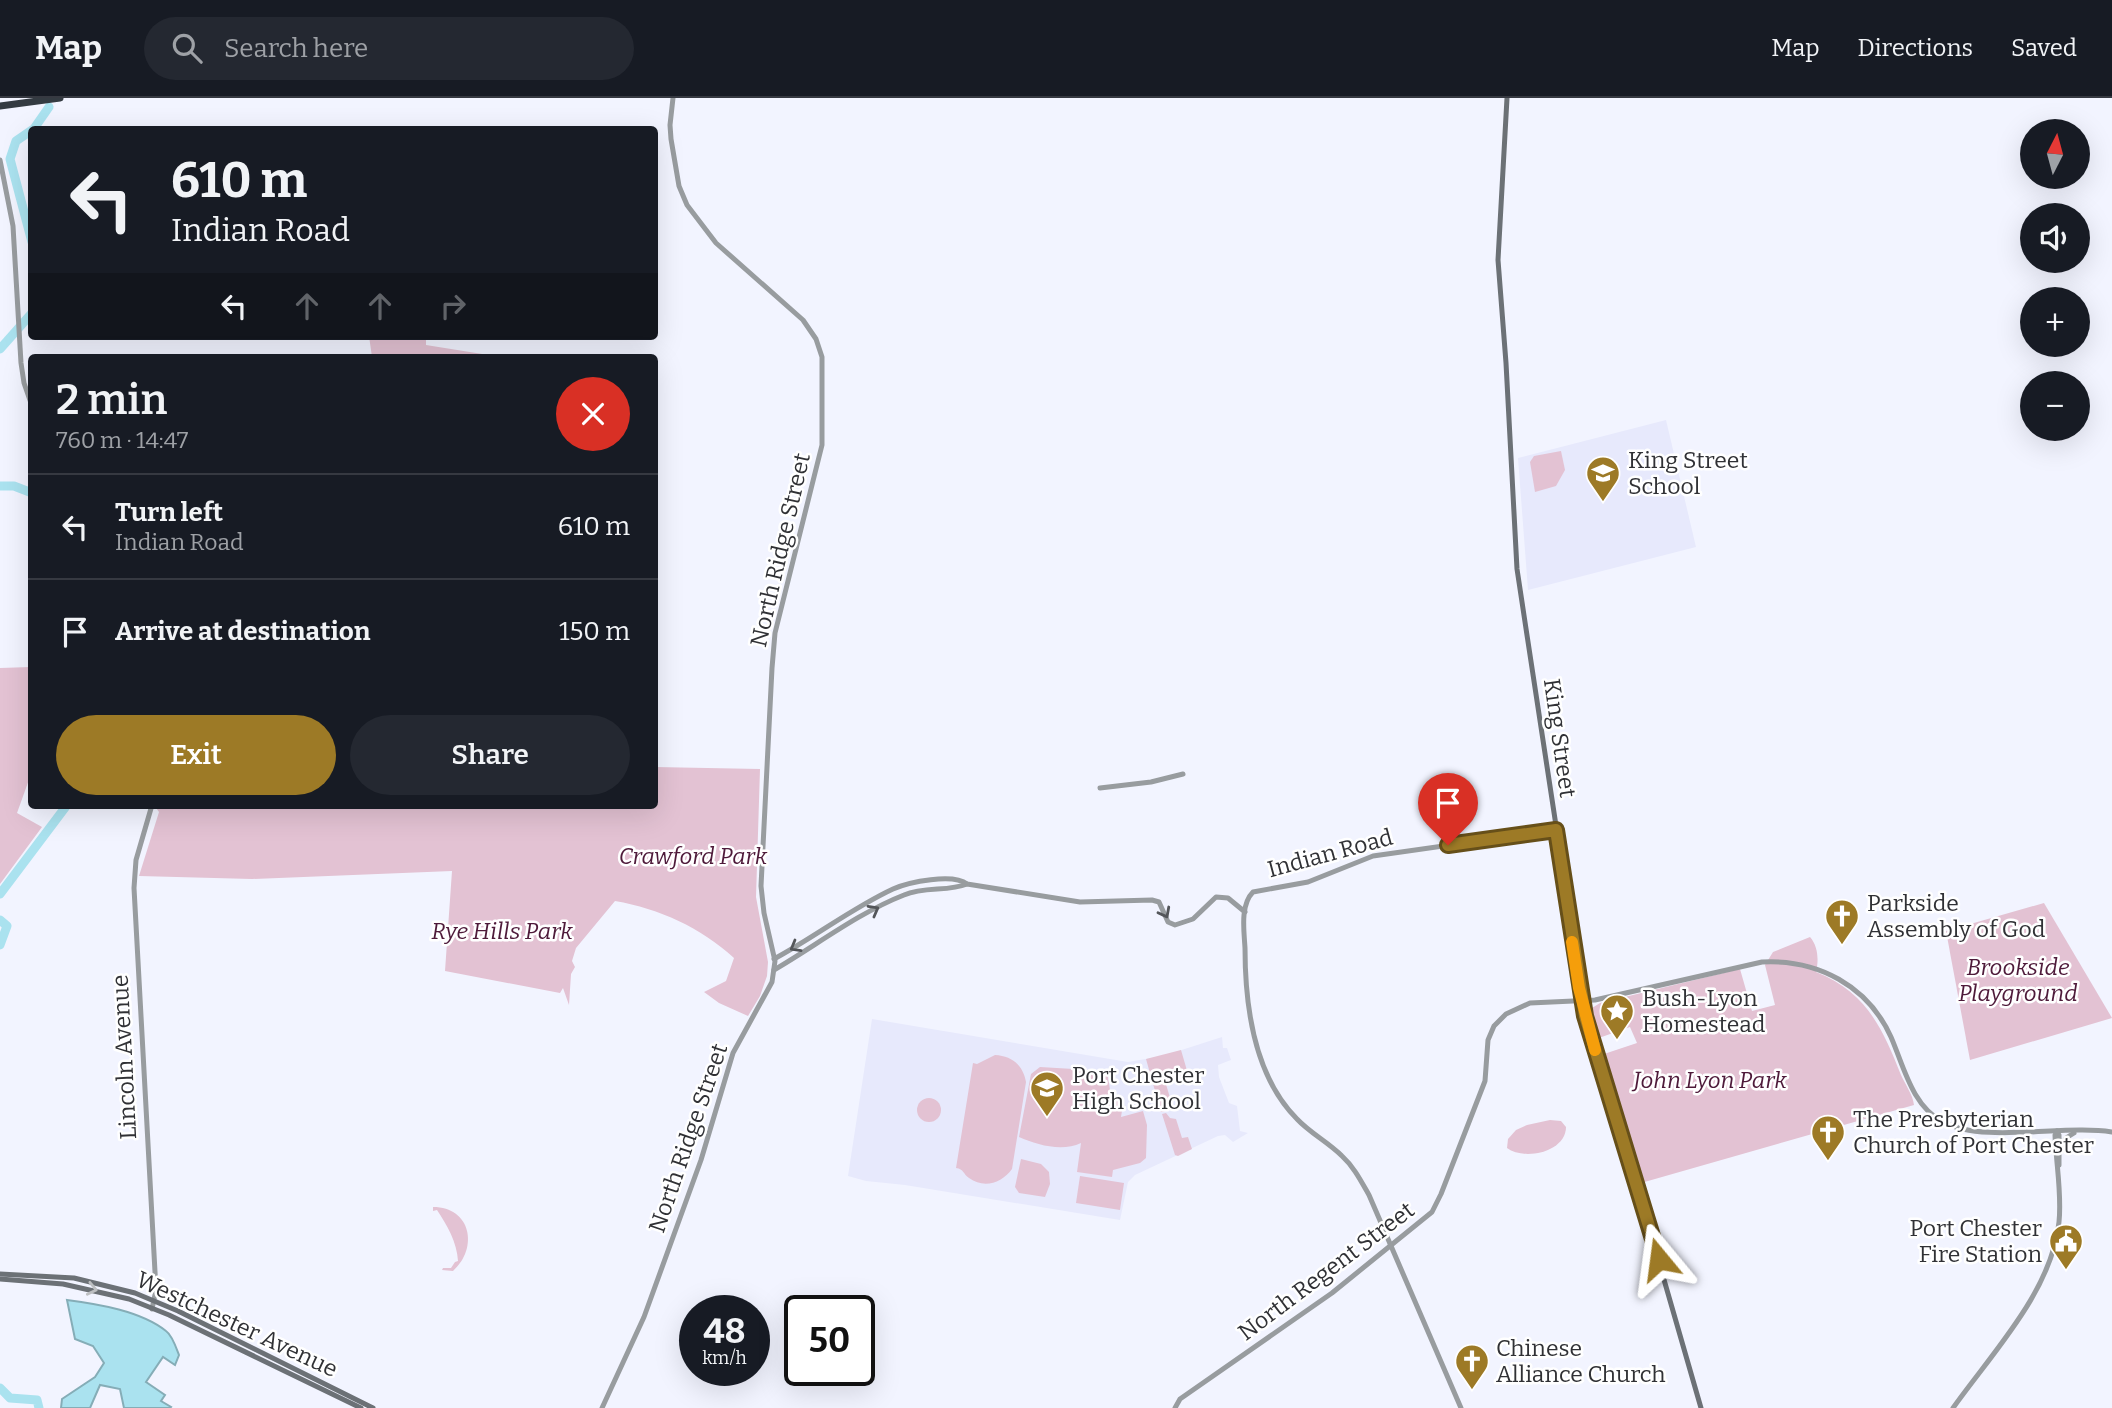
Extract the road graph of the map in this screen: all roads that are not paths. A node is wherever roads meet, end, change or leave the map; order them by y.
1 (60, 98) edge
2 (673, 98) edge
3 (1507, 98) edge
4 (0, 106) edge
5 (0, 160) edge
6 (28, 394) edge
7 (1183, 774) dead end
8 (1100, 788) dead end
9 (151, 809) edge
10 (1556, 830) junction
11 (967, 884) junction
12 (1245, 912) junction
13 (774, 959) junction
14 (774, 970) junction
15 (1582, 1002) junction
16 (2057, 1131) junction
17 (2077, 1131) junction
18 (2112, 1132) edge
19 (2060, 1152) junction
20 (2058, 1178) junction
21 (1391, 1246) junction
22 (0, 1276) edge
23 (154, 1300) junction
24 (152, 1308) junction
25 (361, 1408) edge
26 (373, 1408) edge
27 (602, 1408) edge
28 (1175, 1408) edge
29 (1461, 1408) edge
30 (1701, 1408) edge
31 (1953, 1408) edge

1 - 4 highway
2 - 13 street, North Ridge Street
3 - 10 main road, King Street
5 - 6 street
7 - 8 street
9 - 23 street, Lincoln Avenue
10 - 12 street, Indian Road
10 - 15 main road, King Street
11 -> 12 street
11 -> 13 street
14 -> 11 street
12 - 21 street
13 - 14 street, North Ridge Street
14 - 27 street, North Ridge Street
15 - 16 street, North Regent Street
15 - 21 street, North Regent Street
15 - 30 main road, King Street
16 - 17 street, North Regent Street
16 - 19 street
16 - 20 street
17 - 18 street, North Regent Street
17 - 19 street
19 - 20 street
20 - 31 street
21 - 28 street, North Regent Street
21 - 29 street
22 - 23 main road, Westchester Avenue
22 -> 24 main road, Westchester Avenue
23 - 24 street, Lincoln Avenue
23 - 26 main road, Westchester Avenue
24 - 25 main road, Westchester Avenue

